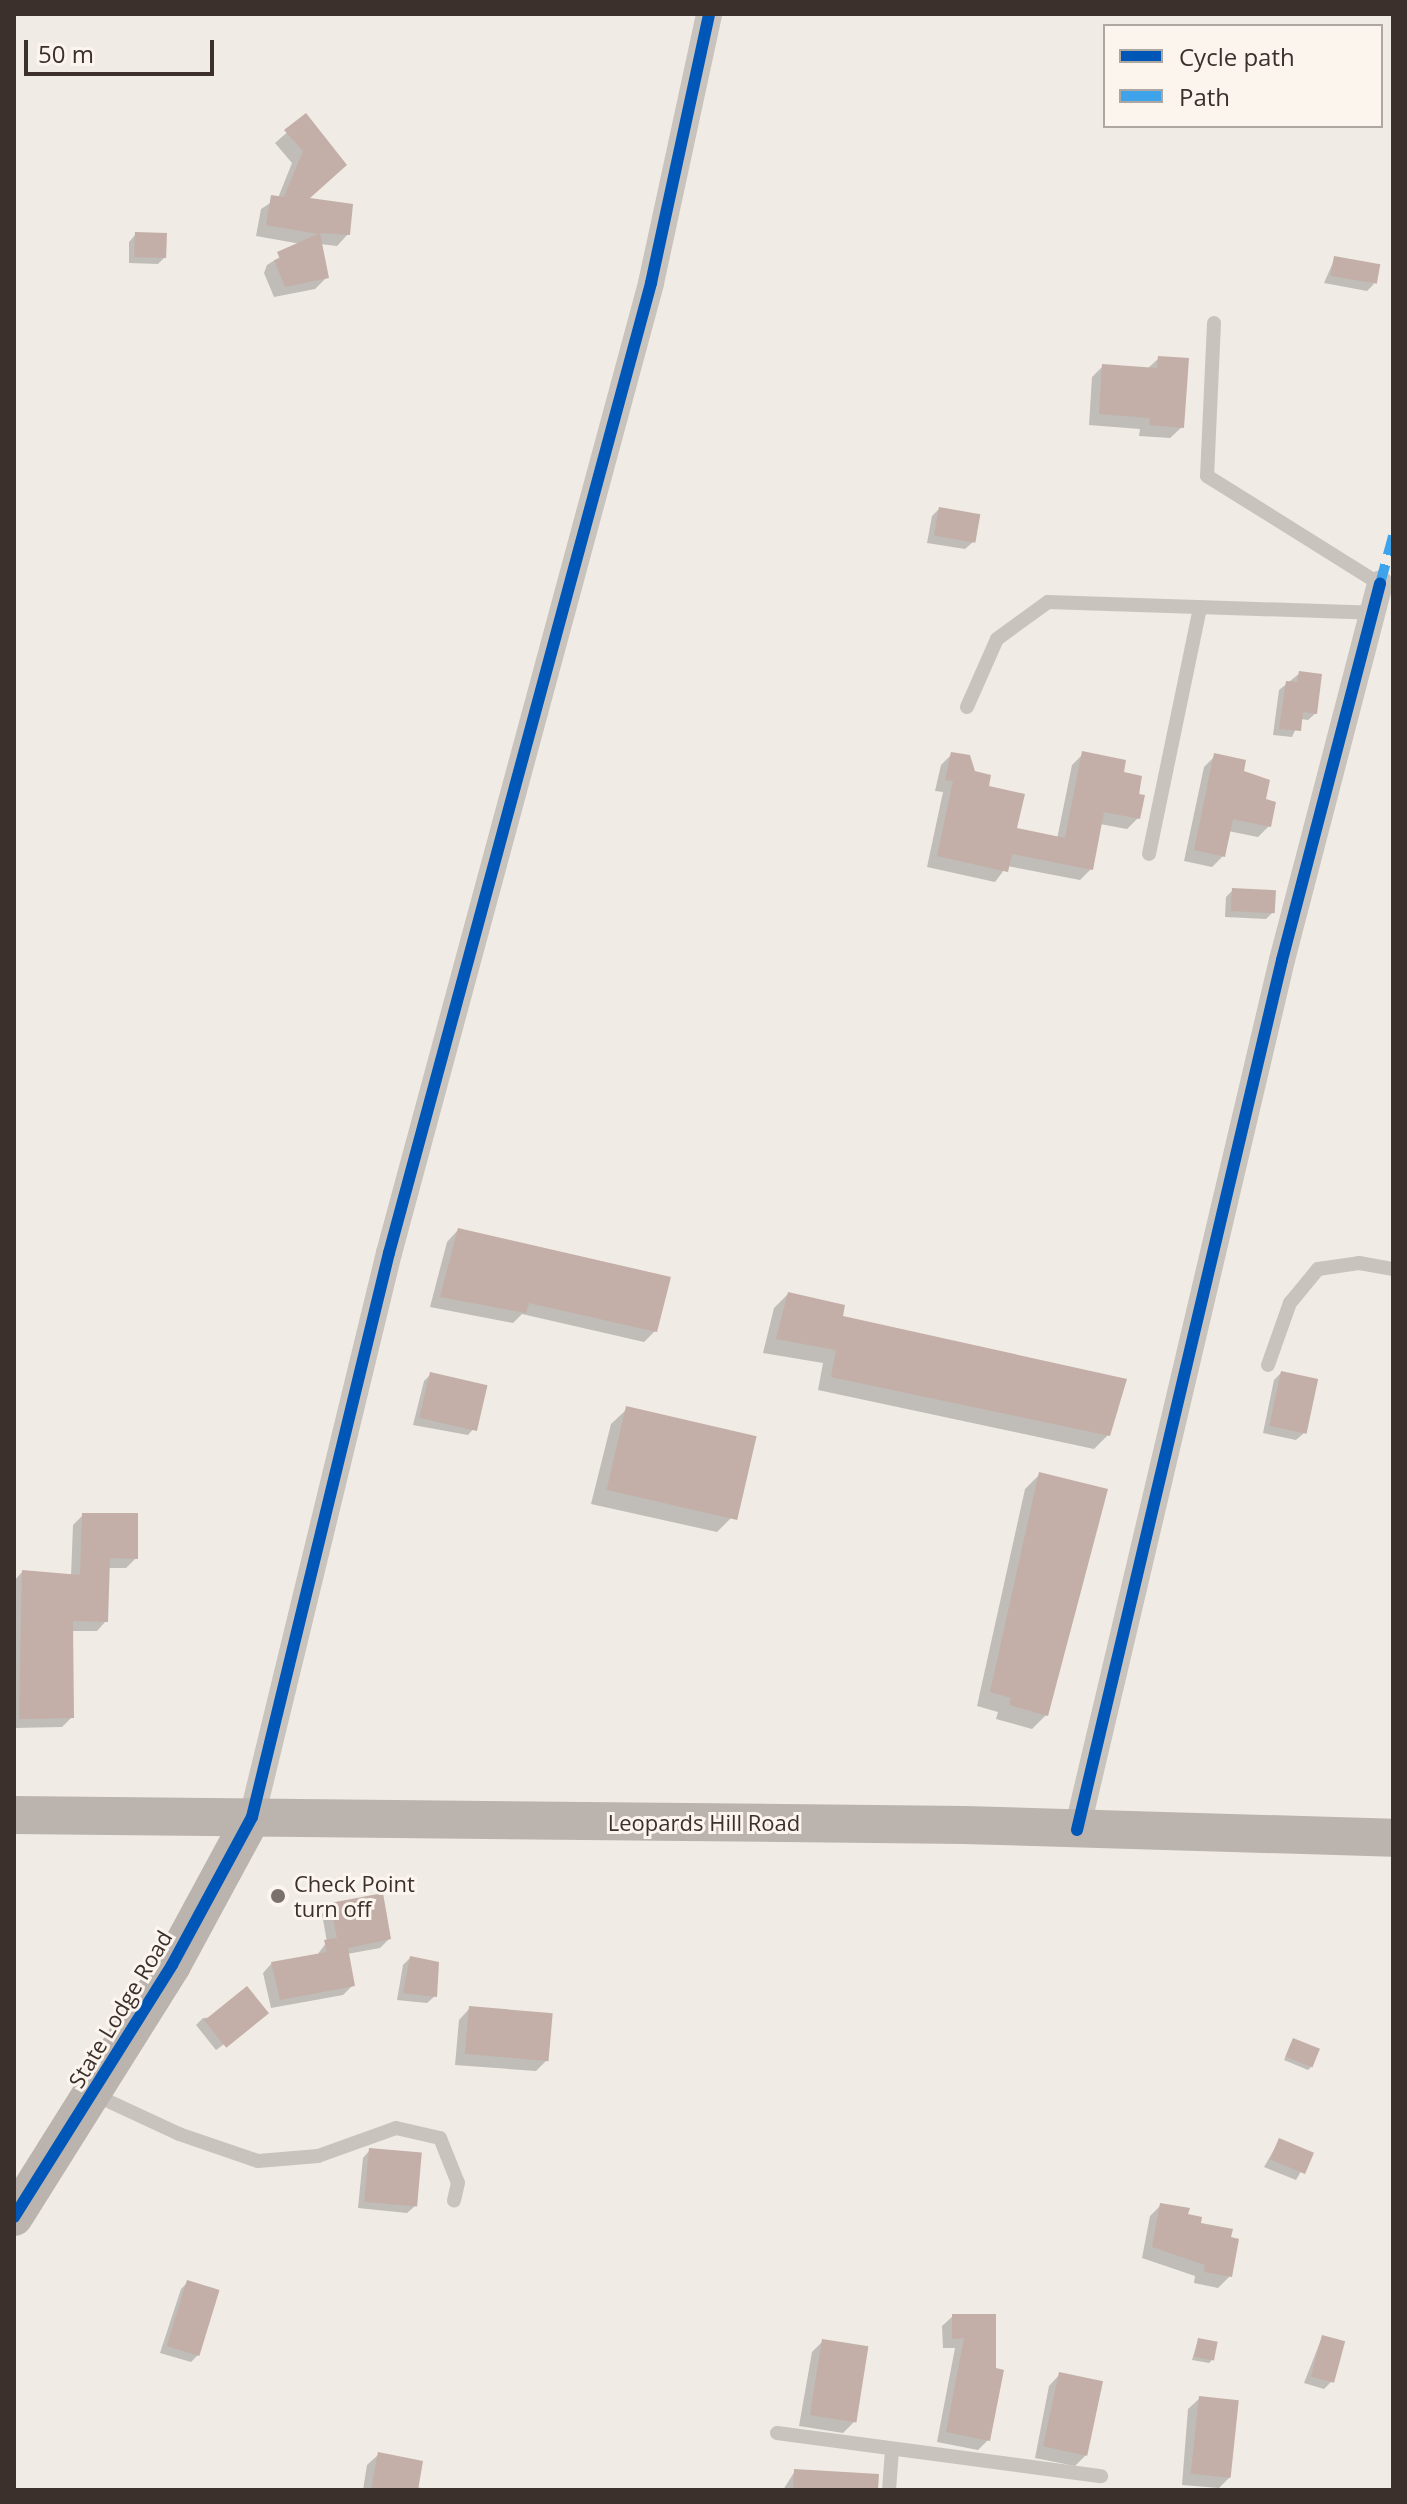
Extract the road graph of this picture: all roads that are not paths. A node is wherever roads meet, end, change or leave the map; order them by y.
1 (709, 14) edge
2 (1214, 323) dead end
3 (1380, 584) joint
4 (1200, 607) junction
5 (1373, 613) junction
6 (967, 707) dead end
7 (1149, 854) dead end
8 (1393, 1269) edge
9 (1268, 1365) dead end
10 (14, 1815) edge
11 (252, 1817) junction
12 (1077, 1830) junction
13 (1393, 1838) edge
14 (93, 2094) junction
15 (454, 2201) dead end
16 (14, 2217) edge
17 (777, 2433) dead end
18 (892, 2450) junction
19 (1101, 2476) dead end
20 (889, 2490) edge

1 - 11 street
2 - 3 lane
3 - 5 street
4 - 5 lane
4 - 6 lane
4 - 7 lane
5 - 12 street
8 - 9 lane
10 - 11 main road, Leopards Hill Road
11 - 12 main road, Leopards Hill Road
11 - 14 main road, State Lodge Road
12 - 13 main road, Leopards Hill Road
14 - 15 lane
14 - 16 main road, State Lodge Road
17 - 18 lane
18 - 19 lane
18 - 20 lane

